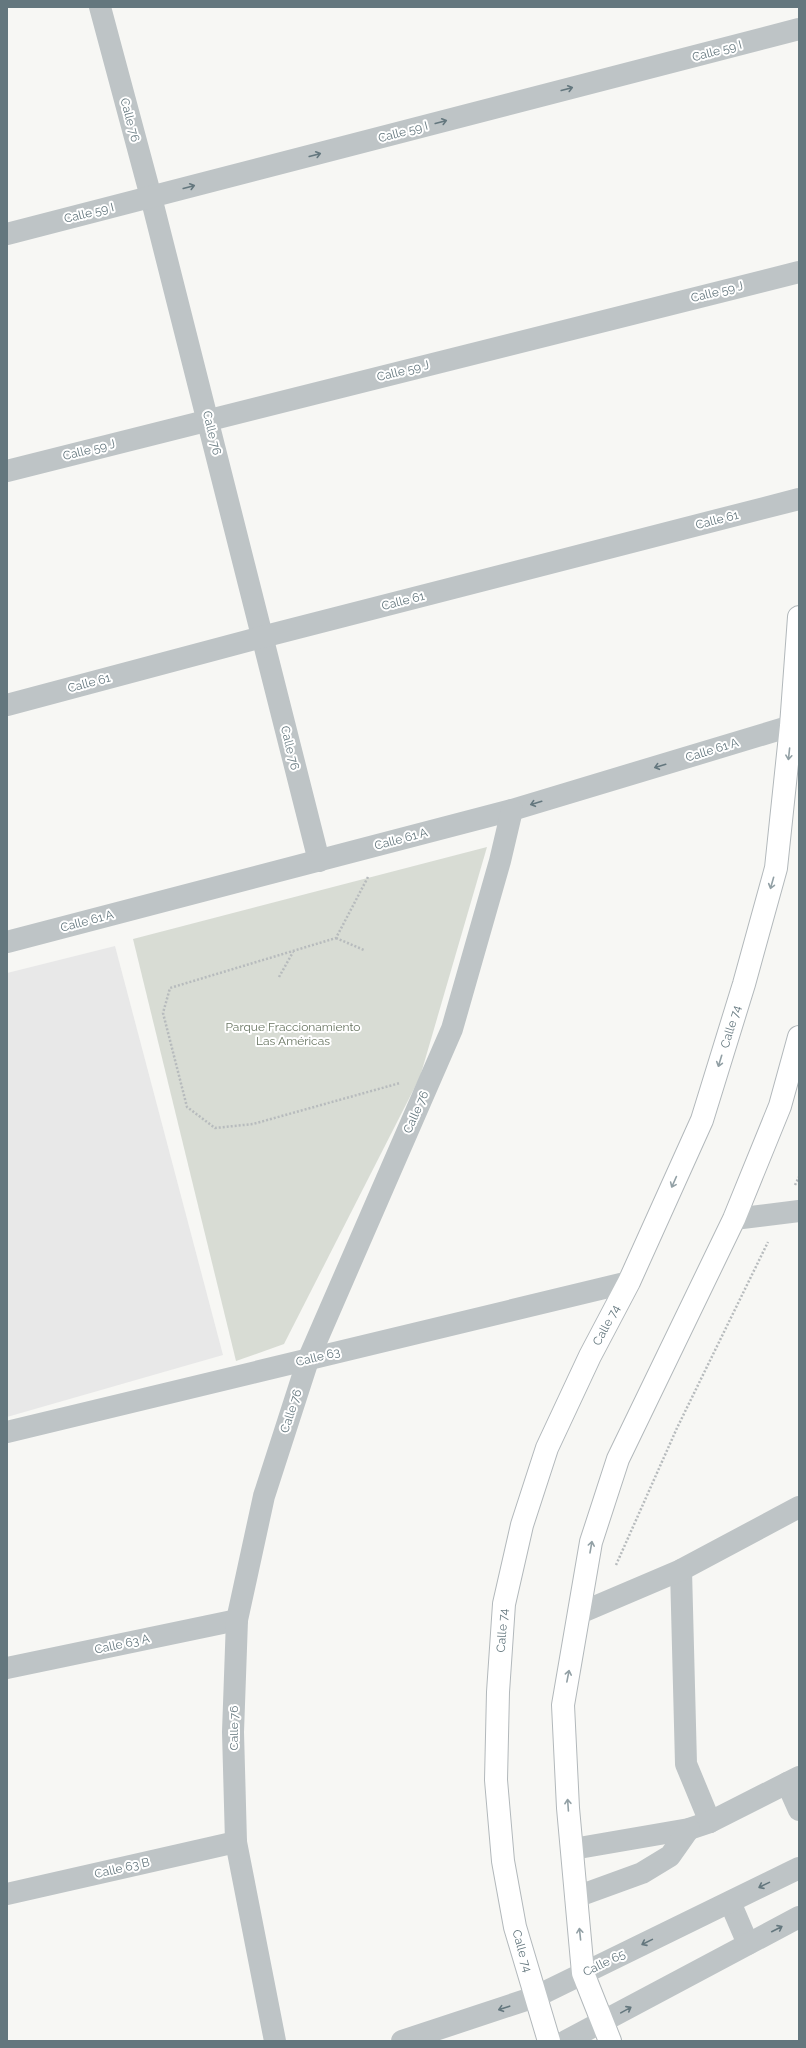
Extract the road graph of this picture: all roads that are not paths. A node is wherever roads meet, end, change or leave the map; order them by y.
1 (100, 7) edge
2 (799, 29) edge
3 (151, 197) junction
4 (7, 234) edge
5 (799, 272) edge
6 (208, 420) junction
7 (7, 470) edge
8 (799, 499) edge
9 (799, 617) edge
10 (262, 637) junction
11 (7, 705) edge
12 (795, 727) edge
13 (512, 810) junction
14 (319, 860) junction
15 (7, 942) edge
16 (799, 1037) edge
17 (797, 1216) edge
18 (734, 1219) junction
19 (629, 1282) junction
20 (308, 1360) junction
21 (7, 1432) edge
22 (799, 1507) edge
23 (681, 1570) junction
24 (580, 1613) junction
25 (237, 1620) junction
26 (7, 1668) edge
27 (793, 1780) edge
28 (799, 1810) edge
29 (710, 1822) junction
30 (689, 1829) junction
31 (236, 1842) junction
32 (573, 1849) junction
33 (799, 1868) edge
34 (7, 1894) edge
35 (576, 1897) junction
36 (730, 1902) junction
37 (799, 1918) edge
38 (748, 1944) junction
39 (584, 1973) junction
40 (535, 1997) junction
41 (606, 2032) edge
42 (275, 2041) edge
43 (402, 2041) edge
44 (549, 2041) edge
45 (566, 2041) edge

1 - 3 street, Calle 76
3 -> 2 street, Calle 59 I
3 - 4 street, Calle 59 I
3 - 6 street, Calle 76
5 - 6 street, Calle 59 J
6 - 7 street, Calle 59 J
6 - 10 street, Calle 76
8 - 10 street, Calle 61
9 - 12 main road, Calle 74
10 - 11 street, Calle 61
10 - 14 street, Calle 76
12 -> 13 street, Calle 61 A
12 -> 19 main road, Calle 74
13 - 14 street, Calle 61 A
13 - 20 street, Calle 76
14 - 15 street, Calle 61 A
16 - 18 main road
17 - 18 street
24 -> 18 main road
19 - 20 street, Calle 63
19 - 40 main road, Calle 74
20 - 21 street, Calle 63
20 - 25 street, Calle 76
22 - 23 street
23 - 24 street
23 - 29 street
32 -> 24 main road
25 - 26 street, Calle 63 A
25 - 31 street, Calle 76
27 - 28 street
27 - 29 street
29 - 30 street
30 - 32 street
30 - 35 street
31 - 34 street, Calle 63 B
31 - 42 street, Calle 76
32 - 35 main road
33 -> 36 street, Calle 65
39 -> 35 main road
36 - 38 street
36 -> 39 street, Calle 65
38 -> 37 street
41 -> 38 street
39 - 40 street, Calle 65
39 - 41 main road
40 -> 43 street, Calle 65
40 - 44 main road, Calle 74
41 - 45 street

